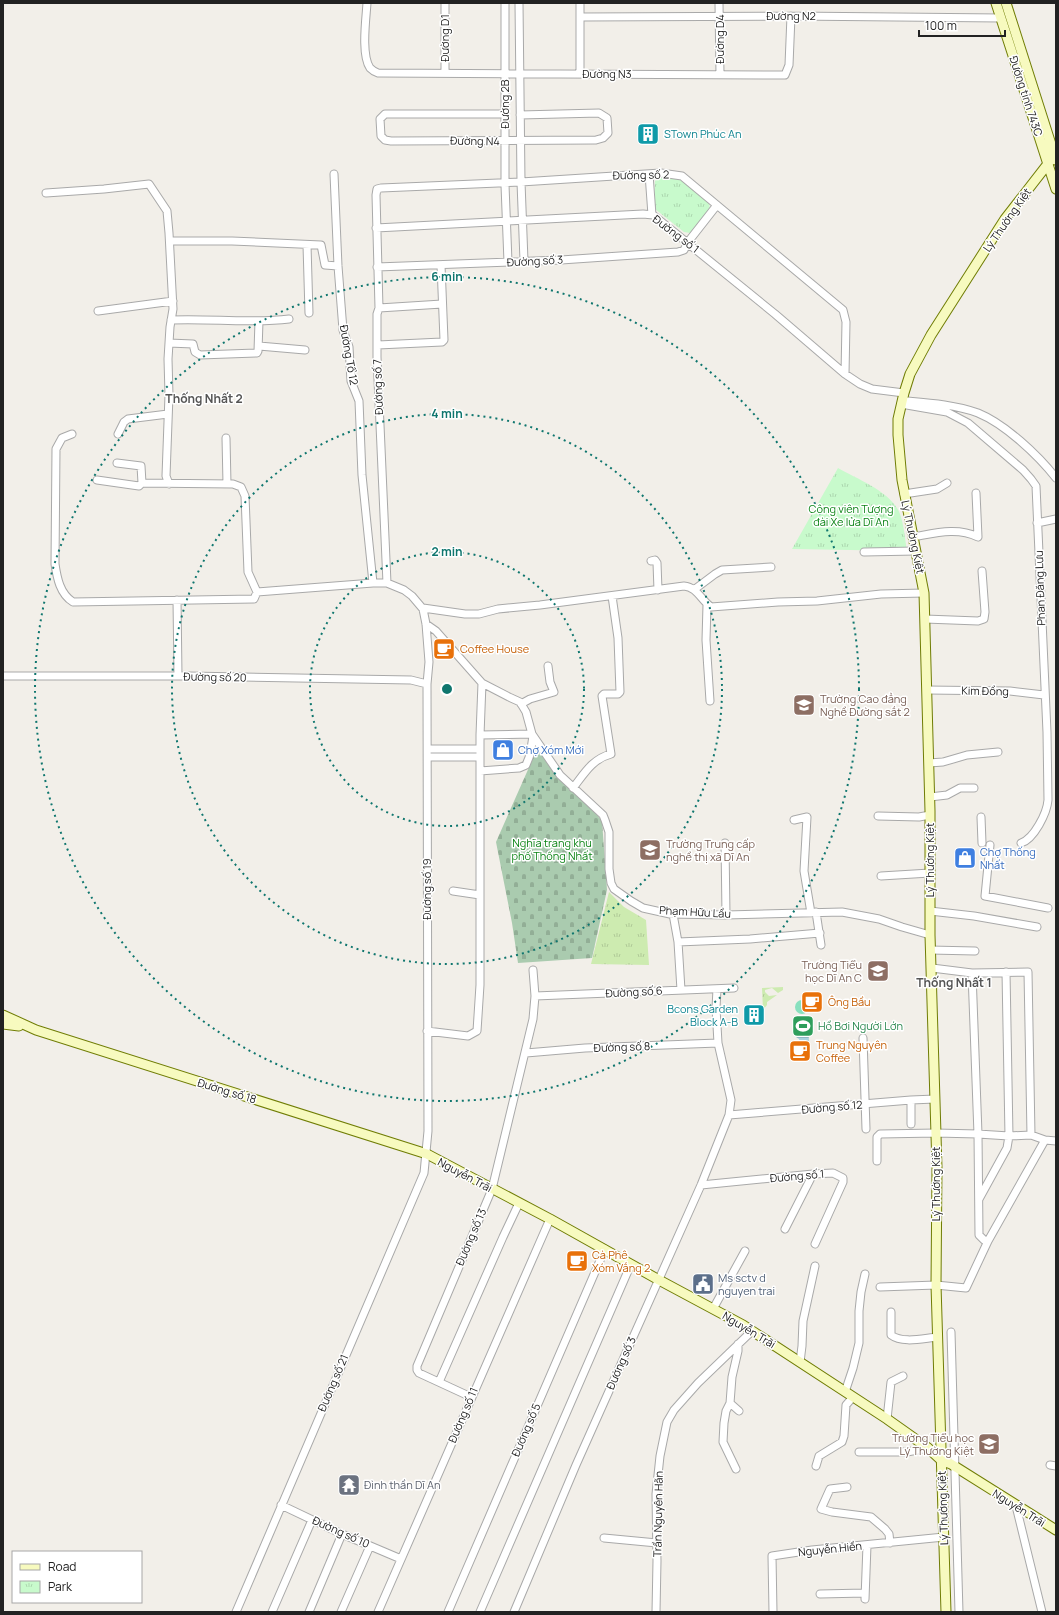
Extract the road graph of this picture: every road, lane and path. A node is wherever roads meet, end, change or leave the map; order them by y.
1 (367, 3) edge
2 (445, 3) edge
3 (505, 3) edge
4 (519, 3) edge
5 (580, 3) edge
6 (720, 3) edge
7 (996, 3) edge
8 (1006, 3) edge
9 (791, 16) junction
10 (720, 17) junction
11 (1006, 17) junction
12 (581, 18) junction
13 (445, 73) junction
14 (505, 73) junction
15 (520, 73) junction
16 (580, 74) junction
17 (720, 75) junction
18 (505, 114) junction
19 (520, 115) junction
20 (520, 141) junction
21 (505, 142) junction
22 (1053, 160) edge
23 (334, 174) dead end
24 (649, 174) junction
25 (506, 182) junction
26 (521, 182) junction
27 (1056, 189) edge
28 (376, 191) joint
29 (46, 193) dead end
30 (717, 205) junction
31 (652, 215) junction
32 (506, 222) junction
33 (522, 222) junction
34 (376, 228) junction
35 (170, 241) junction
36 (688, 242) junction
37 (307, 245) junction
38 (524, 261) junction
39 (508, 262) junction
40 (441, 265) junction
41 (338, 266) junction
42 (377, 267) junction
43 (173, 301) junction
44 (442, 304) junction
45 (379, 308) junction
46 (98, 311) dead end
47 (310, 313) dead end
48 (289, 319) dead end
49 (171, 320) junction
50 (259, 321) junction
51 (169, 343) junction
52 (378, 345) junction
53 (259, 346) junction
54 (305, 350) dead end
55 (845, 374) junction
56 (902, 399) junction
57 (168, 414) junction
58 (72, 434) dead end
59 (118, 434) dead end
60 (226, 438) dead end
61 (117, 463) dead end
62 (1056, 478) edge
63 (97, 480) dead end
64 (947, 482) dead end
65 (142, 483) junction
66 (169, 484) junction
67 (227, 484) junction
68 (976, 493) dead end
69 (904, 494) junction
70 (1056, 520) edge
71 (1037, 523) junction
72 (913, 537) junction
73 (916, 551) junction
74 (864, 552) dead end
75 (651, 561) dead end
76 (771, 567) dead end
77 (982, 571) dead end
78 (373, 583) junction
79 (387, 584) junction
80 (695, 589) junction
81 (658, 590) junction
82 (257, 592) junction
83 (924, 593) junction
84 (612, 596) junction
85 (178, 600) junction
86 (708, 604) junction
87 (423, 608) junction
88 (925, 619) junction
89 (426, 624) junction
90 (548, 666) dead end
91 (3, 676) edge
92 (178, 676) junction
93 (482, 683) junction
94 (427, 684) junction
95 (926, 690) junction
96 (1044, 695) junction
97 (710, 701) dead end
98 (521, 704) junction
99 (480, 735) junction
100 (532, 735) junction
101 (428, 749) junction
102 (480, 749) junction
103 (998, 752) dead end
104 (428, 757) junction
105 (480, 757) junction
106 (929, 763) junction
107 (480, 771) junction
108 (573, 788) junction
109 (974, 788) dead end
110 (930, 797) junction
111 (930, 815) junction
112 (878, 816) dead end
113 (981, 817) dead end
114 (794, 820) dead end
115 (725, 843) dead end
116 (982, 843) dead end
117 (1021, 843) dead end
118 (990, 844) dead end
119 (930, 873) junction
120 (882, 876) dead end
121 (453, 891) dead end
122 (480, 895) junction
123 (1048, 908) dead end
124 (930, 911) junction
125 (814, 913) junction
126 (673, 914) junction
127 (726, 915) junction
128 (1037, 927) dead end
129 (820, 933) junction
130 (930, 934) junction
131 (678, 942) junction
132 (821, 945) dead end
133 (930, 950) junction
134 (975, 952) dead end
135 (932, 968) junction
136 (533, 970) dead end
137 (972, 972) junction
138 (1006, 972) junction
139 (734, 988) dead end
140 (717, 989) junction
141 (681, 990) junction
142 (535, 996) junction
143 (3, 1015) edge
144 (3, 1024) edge
145 (28, 1028) junction
146 (427, 1031) junction
147 (863, 1038) dead end
148 (718, 1043) junction
149 (526, 1053) junction
150 (935, 1099) junction
151 (911, 1100) junction
152 (866, 1103) junction
153 (729, 1115) junction
154 (911, 1124) dead end
155 (866, 1129) dead end
156 (936, 1133) junction
157 (978, 1134) junction
158 (1031, 1135) junction
159 (1009, 1136) junction
160 (1045, 1140) junction
161 (1056, 1142) edge
162 (427, 1154) junction
163 (876, 1161) dead end
164 (813, 1174) junction
165 (701, 1185) junction
166 (492, 1189) junction
167 (979, 1200) junction
168 (519, 1203) junction
169 (550, 1219) junction
170 (784, 1229) dead end
171 (988, 1241) junction
172 (815, 1244) dead end
173 (605, 1249) junction
174 (745, 1251) dead end
175 (630, 1264) junction
176 (815, 1266) dead end
177 (865, 1274) dead end
178 (659, 1280) junction
179 (936, 1285) junction
180 (880, 1286) dead end
181 (713, 1309) junction
182 (891, 1312) dead end
183 (752, 1331) junction
184 (951, 1332) dead end
185 (938, 1337) junction
186 (738, 1344) junction
187 (800, 1362) junction
188 (903, 1376) dead end
189 (439, 1382) junction
190 (844, 1392) junction
191 (471, 1397) junction
192 (853, 1397) junction
193 (730, 1402) junction
194 (739, 1410) dead end
195 (888, 1419) junction
196 (928, 1448) junction
197 (859, 1452) dead end
198 (941, 1460) junction
199 (816, 1466) dead end
200 (955, 1466) junction
201 (736, 1468) dead end
202 (847, 1487) dead end
203 (281, 1505) junction
204 (1016, 1506) junction
205 (312, 1520) junction
206 (1056, 1530) edge
207 (342, 1534) junction
208 (944, 1537) junction
209 (604, 1538) dead end
210 (657, 1543) junction
211 (890, 1543) junction
212 (867, 1545) junction
213 (370, 1546) junction
214 (401, 1559) junction
215 (820, 1594) dead end
216 (236, 1612) edge
217 (272, 1612) edge
218 (309, 1612) edge
219 (341, 1612) edge
220 (378, 1612) edge
221 (448, 1612) edge
222 (480, 1612) edge
223 (514, 1612) edge
224 (656, 1612) edge
225 (773, 1612) edge
226 (946, 1612) edge
227 (958, 1612) edge
228 (1042, 1612) edge

1 - 13 street, Đường N3
2 - 13 street, Đường D1
3 - 14 street, Đường 2B
4 - 15 street, Đường 2B
5 - 12 street
6 - 10 street, Đường D4
7 - 11 main road, Đường tỉnh 743C
8 - 11 main road, Đường tỉnh 743C
9 - 10 street, Đường N2
9 - 11 street, Đường N2
9 - 17 street, Đường N3
10 - 12 street, Đường N2
10 - 17 street, Đường D4
11 - 22 main road, Đường tỉnh 743C
12 - 16 street
13 - 14 street, Đường N3
14 - 15 street, Đường N3
14 - 18 street, Đường 2B
15 - 16 street, Đường N3
15 - 19 street, Đường 2B
16 - 17 street, Đường N3
18 - 21 street, Đường 2B
18 - 21 street, Đường N4
19 - 20 street, Đường 2B
19 - 20 street, Đường N4
20 - 21 street, Đường N4
20 - 26 street, Đường 2B
21 - 25 street, Đường 2B
22 - 27 main road, Đường tỉnh 743C
22 - 56 main road, Lý Thường Kiệt
23 - 41 street, Đường Tổ 12
24 - 26 street, Đường số 2
24 - 30 street, Đường số 2
24 - 31 street
25 - 26 street, Đường số 2
25 - 28 street, Đường số 2
25 - 32 street
26 - 33 street
28 - 34 street, Đường số 7
29 - 35 street
30 - 36 street, Đường số 3
30 - 55 street, Đường số 2
31 - 33 street, Đường số 1
31 - 36 street, Đường số 1
32 - 33 street, Đường số 1
32 - 34 street, Đường số 1
32 - 39 street
33 - 38 street
34 - 42 street, Đường số 7
35 - 37 street
35 - 43 street
36 - 38 street, Đường số 3
36 - 55 street, Đường số 1
37 - 41 street
37 - 47 street
38 - 39 street, Đường số 3
39 - 40 street, Đường số 3
40 - 42 street, Đường số 3
40 - 44 street
41 - 78 street, Đường Tổ 12
42 - 45 street, Đường số 7
43 - 46 street
43 - 49 street
44 - 45 street
44 - 52 street
45 - 52 street, Đường số 7
48 - 50 street
49 - 50 street
49 - 51 street
50 - 53 street
51 - 53 street
51 - 57 street
52 - 79 street, Đường số 7
53 - 54 street
55 - 56 street, Đường số 1
56 - 62 street
56 - 69 main road, Lý Thường Kiệt
56 - 71 street, Phan Đăng Lưu
57 - 59 street
57 - 66 street
58 - 85 street
60 - 67 street
61 - 65 street
63 - 65 street
64 - 69 street
65 - 66 street
66 - 67 street
67 - 82 street
68 - 72 street
69 - 72 main road, Lý Thường Kiệt
70 - 71 street
71 - 96 street, Phan Đăng Lưu
72 - 73 main road, Lý Thường Kiệt
73 - 74 street
73 - 83 main road, Lý Thường Kiệt
75 - 81 street
76 - 80 street
77 - 88 street
78 - 79 street
78 - 82 street
79 - 87 street
80 - 81 street
80 - 86 street
81 - 84 street
82 - 85 street
83 - 86 street
83 - 88 main road, Lý Thường Kiệt
84 - 87 street
84 - 108 street
85 - 92 street
86 - 97 street
87 - 89 street, Đường số 19
88 - 95 main road, Lý Thường Kiệt
89 - 93 street
89 - 94 street, Đường số 19
90 - 98 street
91 - 92 street, Đường số 20
92 - 94 street, Đường số 20
93 - 98 street
93 - 99 street
94 - 101 street, Đường số 19
95 - 96 street, Kim Đồng
95 - 106 main road, Lý Thường Kiệt
96 - 117 street, Phan Đăng Lưu
98 - 100 street, Phạm Hữu Lầu
99 - 100 street
99 - 102 street
100 - 107 street
100 - 108 street, Phạm Hữu Lầu
101 - 102 street
101 - 104 street, Đường số 19
102 - 105 street
103 - 106 street
104 - 105 street
104 - 146 street, Đường số 19
105 - 107 street
106 - 110 main road, Lý Thường Kiệt
107 - 122 street
108 - 126 street, Phạm Hữu Lầu
109 - 110 street
110 - 111 main road, Lý Thường Kiệt
111 - 112 street
111 - 119 main road, Lý Thường Kiệt
113 - 116 street
114 - 125 street
115 - 127 street
118 - 123 street
119 - 120 street
119 - 124 main road, Lý Thường Kiệt
121 - 122 street
122 - 146 street
124 - 128 street
124 - 130 main road, Lý Thường Kiệt
125 - 127 street, Phạm Hữu Lầu
125 - 129 street
125 - 130 street, Phạm Hữu Lầu
126 - 127 street, Phạm Hữu Lầu
126 - 131 street
129 - 131 street
129 - 132 street
130 - 133 main road, Lý Thường Kiệt
131 - 141 street
133 - 134 street
133 - 135 main road, Lý Thường Kiệt
135 - 137 street
135 - 150 main road, Lý Thường Kiệt
136 - 142 street, Đường số 13
137 - 138 street
137 - 157 street
138 - 158 street
138 - 159 street
139 - 140 street, Đường số 6
140 - 141 street, Đường số 6
140 - 148 street, Đường số 3
141 - 142 street, Đường số 6
142 - 149 street, Đường số 13
143 - 145 main road, Đường số 18
144 - 145 main road, Đường số 18
145 - 162 main road, Đường số 18
146 - 162 street, Đường số 19
147 - 152 street
148 - 149 street, Đường số 8
148 - 153 street, Đường số 3
149 - 166 street, Đường số 13
150 - 151 street, Đường số 12
150 - 156 main road, Lý Thường Kiệt
151 - 152 street, Đường số 12
151 - 154 street
152 - 153 street, Đường số 12
152 - 155 street
153 - 165 street, Đường số 3
156 - 157 street
156 - 163 street
156 - 179 main road, Lý Thường Kiệt
157 - 159 street
157 - 167 street
158 - 159 street
158 - 160 street
159 - 167 street
160 - 161 street
160 - 171 street
162 - 166 main road, Nguyễn Trãi
162 - 203 street, Đường số 21
164 - 165 street, Đường số 1
164 - 170 street
164 - 172 street, Đường số 1
165 - 178 street, Đường số 3
166 - 168 main road, Nguyễn Trãi
166 - 189 street, Đường số 13
167 - 171 street
168 - 169 main road, Nguyễn Trãi
168 - 189 street
169 - 173 main road, Nguyễn Trãi
169 - 191 street, Đường số 11
171 - 179 street
173 - 175 main road, Nguyễn Trãi
173 - 221 street, Đường số 5
174 - 181 street
175 - 178 main road, Nguyễn Trãi
175 - 222 street
176 - 187 street
177 - 190 street
178 - 181 main road, Nguyễn Trãi
178 - 223 street, Đường số 3
179 - 180 street
179 - 185 main road, Lý Thường Kiệt
181 - 183 main road, Nguyễn Trãi
182 - 185 street
183 - 186 street, Trần Nguyên Hãn
183 - 187 main road, Nguyễn Trãi
184 - 200 street
185 - 198 main road, Lý Thường Kiệt
186 - 193 street
186 - 210 street, Trần Nguyên Hãn
187 - 190 main road, Nguyễn Trãi
188 - 195 street
189 - 191 street, Đường số 13
190 - 192 main road, Nguyễn Trãi
191 - 214 street, Đường số 11
192 - 195 main road, Nguyễn Trãi
192 - 199 street
193 - 194 street
193 - 201 street
195 - 196 main road, Nguyễn Trãi
196 - 197 street
196 - 198 main road, Nguyễn Trãi
198 - 200 main road, Nguyễn Trãi
198 - 208 main road, Lý Thường Kiệt
200 - 204 main road, Nguyễn Trãi
200 - 227 street
202 - 211 street
203 - 205 street, Đường số 10
203 - 216 street, Đường số 21
204 - 206 main road, Nguyễn Trãi
204 - 228 street
205 - 207 street, Đường số 10
205 - 217 street
207 - 213 street, Đường số 10
207 - 218 street
208 - 211 street, Nguyễn Hiền
208 - 226 main road, Lý Thường Kiệt
209 - 210 street
210 - 224 street, Trần Nguyên Hãn
211 - 212 street, Nguyễn Hiền
212 - 215 street
212 - 225 street, Nguyễn Hiền
213 - 214 street, Đường số 10
213 - 219 street
214 - 220 street, Đường số 11

